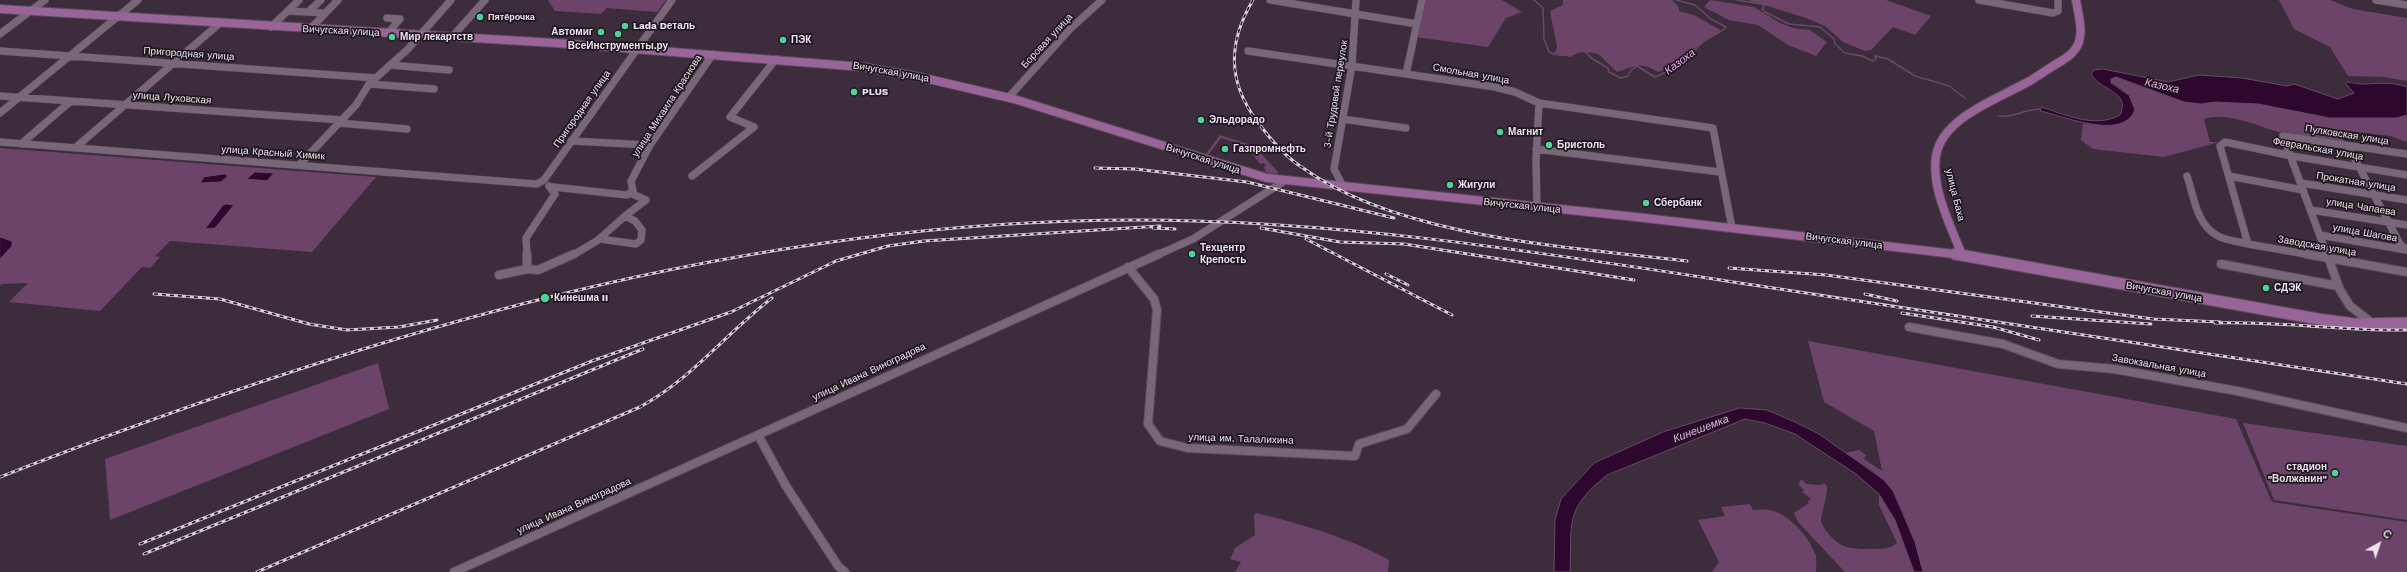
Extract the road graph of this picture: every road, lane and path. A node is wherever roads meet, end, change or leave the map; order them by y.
1 (45, 0) edge
2 (138, 0) edge
3 (299, 0) edge
4 (321, 0) edge
5 (338, 0) edge
6 (451, 0) edge
7 (485, 0) edge
8 (672, 0) edge
9 (1102, 0) edge
10 (1270, 0) edge
11 (1356, 0) edge
12 (1422, 0) edge
13 (1979, 0) edge
14 (2058, 0) edge
15 (2076, 0) edge
16 (2376, 0) edge
17 (2000, 1) edge
18 (2407, 5) edge
19 (0, 9) edge
20 (30, 11) junction
21 (288, 11) junction
22 (308, 12) junction
23 (325, 13) junction
24 (1356, 14) junction
25 (118, 17) junction
26 (387, 18) dead end
27 (220, 23) junction
28 (1417, 24) junction
29 (271, 27) junction
30 (310, 29) junction
31 (388, 33) junction
32 (0, 34) edge
33 (422, 35) junction
34 (452, 37) junction
35 (636, 49) junction
36 (0, 51) edge
37 (1248, 51) dead end
38 (713, 54) junction
39 (70, 56) junction
40 (776, 59) junction
41 (175, 62) junction
42 (390, 65) junction
43 (1352, 65) junction
44 (449, 70) dead end
45 (1406, 74) junction
46 (376, 78) junction
47 (370, 84) junction
48 (434, 89) dead end
49 (0, 96) edge
50 (20, 97) junction
51 (1008, 98) junction
52 (71, 101) junction
53 (1539, 103) junction
54 (126, 105) junction
55 (0, 113) edge
56 (1342, 119) junction
57 (340, 122) junction
58 (1406, 128) dead end
59 (406, 129) dead end
60 (571, 141) junction
61 (0, 142) edge
62 (21, 144) junction
63 (650, 145) junction
64 (2348, 146) junction
65 (75, 148) junction
66 (1536, 149) junction
67 (2407, 154) edge
68 (2292, 156) junction
69 (300, 164) junction
70 (2361, 168) junction
71 (1720, 172) junction
72 (2407, 175) edge
73 (692, 176) dead end
74 (2187, 176) dead end
75 (2229, 176) junction
76 (1286, 180) junction
77 (542, 181) junction
78 (2302, 186) junction
79 (553, 187) dead end
80 (1344, 188) junction
81 (632, 192) junction
82 (2375, 195) junction
83 (2407, 200) edge
84 (1537, 207) junction
85 (2311, 210) junction
86 (625, 216) junction
87 (2389, 222) junction
88 (2407, 225) edge
89 (1732, 228) junction
90 (2320, 235) junction
91 (598, 240) junction
92 (2248, 244) junction
93 (2407, 250) edge
94 (1962, 255) junction
95 (2327, 256) junction
96 (2221, 264) dead end
97 (1128, 267) junction
98 (527, 269) junction
99 (2407, 272) edge
100 (499, 275) dead end
101 (2338, 286) junction
102 (2407, 323) edge
103 (2372, 324) junction
104 (1909, 327) dead end
105 (1436, 394) dead end
106 (2407, 428) edge
107 (758, 435) junction
108 (454, 572) edge
109 (845, 572) edge

1 - 20 street
2 - 25 street
3 - 21 street
4 - 22 street
5 - 23 street
6 - 33 street
7 - 34 street
8 - 35 street, Пригородная улица
9 - 51 street, Боровая улица
10 - 24 street
11 - 24 street, 3-й Трудовой переулок
12 - 28 street
13 - 17 street
14 - 17 street
15 - 94 main road, улица Баха
16 - 18 street
19 - 20 main road, Вичугская улица
20 - 25 main road, Вичугская улица
20 - 32 street
21 - 22 street
21 - 29 street
22 - 23 street
23 - 30 street
24 - 28 street
24 - 43 street, 3-й Трудовой переулок
25 - 27 main road, Вичугская улица
25 - 39 street
26 - 31 street
27 - 29 main road, Вичугская улица
27 - 41 street
28 - 45 street
29 - 30 main road, Вичугская улица
30 - 31 main road, Вичугская улица
31 - 33 main road, Вичугская улица
33 - 34 main road, Вичугская улица
33 - 42 street
34 - 35 main road, Вичугская улица
35 - 38 main road, Вичугская улица
35 - 60 street, Пригородная улица
36 - 39 street, Пригородная улица
37 - 43 street, Смольная улица
38 - 40 main road, Вичугская улица
38 - 63 street, улица Михаила Краснова
39 - 41 street, Пригородная улица
39 - 50 street
40 - 51 main road, Вичугская улица
40 - 73 street
41 - 46 street, Пригородная улица
41 - 54 street
42 - 44 street
42 - 46 street
43 - 45 street, Смольная улица
43 - 56 street, 3-й Трудовой переулок
45 - 53 street, Смольная улица
46 - 47 street
47 - 48 street
47 - 57 street
49 - 50 street, улица Луховская
50 - 52 street, улица Луховская
50 - 55 street
51 - 76 main road, Вичугская улица
52 - 54 street, улица Луховская
52 - 62 street
53 - 66 street
53 - 71 street, Смольная улица
54 - 57 street, улица Луховская
54 - 65 street
56 - 58 street
56 - 80 street, 3-й Трудовой переулок
57 - 59 street, улица Луховская
57 - 69 street
60 - 63 street
60 - 77 street, Пригородная улица
61 - 62 street, улица Красный Химик
62 - 65 street, улица Красный Химик
63 - 81 street, улица Михаила Краснова
64 - 67 street, Пулковская улица
64 - 68 street, Пулковская улица
64 - 70 street
65 - 69 street, улица Красный Химик
66 - 71 street
66 - 84 street
68 - 70 street, Февральская улица
68 - 75 street, Февральская улица
68 - 78 street
69 - 77 street, улица Красный Химик
70 - 72 street, Февральская улица
70 - 82 street
71 - 89 street
74 - 92 street, Заводская улица
75 - 78 street, Прокатная улица
75 - 92 street
76 - 80 main road, Вичугская улица
76 - 97 street, улица Ивана Виноградова
77 - 98 street
78 - 82 street, Прокатная улица
78 - 85 street
79 - 81 street
80 - 84 main road, Вичугская улица
81 - 86 street
82 - 83 street, Прокатная улица
82 - 87 street
84 - 89 main road, Вичугская улица
85 - 87 street, улица Чапаева
85 - 90 street
86 - 91 street
86 - 91 street
87 - 88 street, улица Чапаева
87 - 93 street
89 - 94 main road, Вичугская улица
90 - 93 street, улица Шагова
90 - 95 street
91 - 98 street
92 - 95 street, Заводская улица
94 - 103 main road, Вичугская улица
95 - 99 street, Заводская улица
95 - 101 street
96 - 101 street
97 - 105 street, улица им. Талалихина
97 - 107 street, улица Ивана Виноградова
98 - 100 street
101 - 103 street
102 - 103 main road, Вичугская улица
104 - 106 street, Завокзальная улица
107 - 108 street, улица Ивана Виноградова
107 - 109 street

